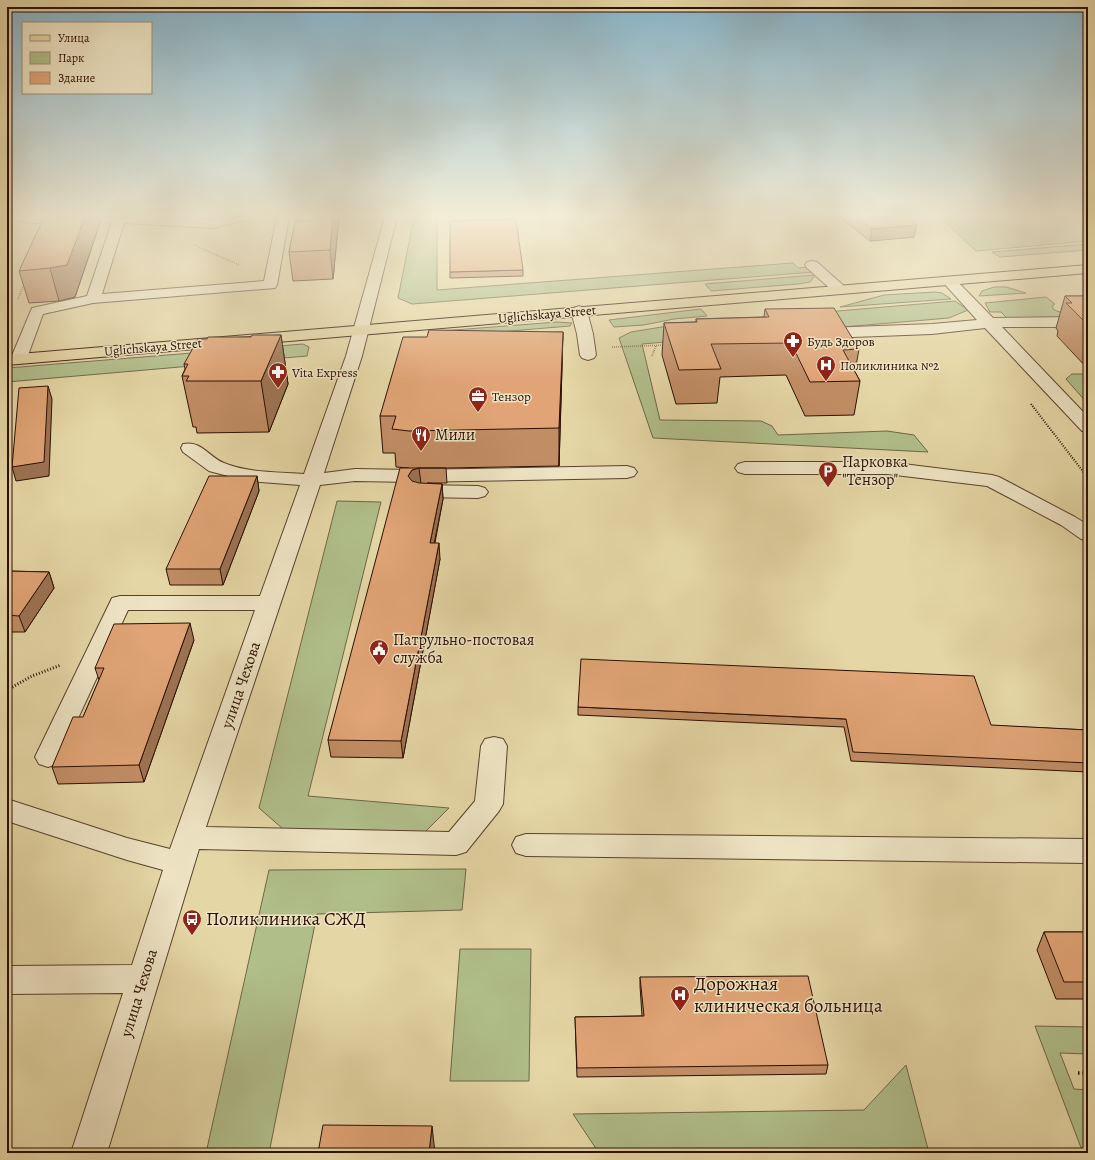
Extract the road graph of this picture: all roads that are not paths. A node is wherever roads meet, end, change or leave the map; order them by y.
1 (102, 271) edge
2 (273, 271) edge
3 (377, 271) edge
4 (819, 271) edge
5 (1063, 271) edge
6 (949, 281) junction
7 (839, 289) junction
8 (93, 298) junction
9 (579, 311) junction
10 (1078, 322) edge
11 (990, 323) junction
12 (362, 329) junction
13 (826, 333) edge
14 (588, 355) dead end
15 (13, 359) edge
16 (1088, 427) edge
17 (190, 448) dead end
18 (744, 468) dead end
19 (627, 472) dead end
20 (309, 485) junction
21 (478, 492) dead end
22 (1088, 535) edge
23 (269, 603) junction
24 (494, 746) dead end
25 (48, 757) dead end
26 (7, 810) edge
27 (526, 845) dead end
28 (184, 850) junction
29 (1088, 851) edge
30 (143, 979) junction
31 (7, 980) edge
32 (89, 1153) edge

1 - 8 street
2 - 8 street
3 - 12 street, улица Чехова
4 - 7 street
5 - 6 main road, Uglichskaya Street
6 - 7 main road, Uglichskaya Street
6 - 11 street
7 - 9 main road, Uglichskaya Street
8 - 15 street
9 - 12 main road, Uglichskaya Street
9 - 14 street
10 - 11 street
11 - 13 street
11 - 16 street
12 - 15 main road, Uglichskaya Street
12 - 20 street, улица Чехова
17 - 20 street
18 - 22 street
19 - 20 street
20 - 21 street
20 - 23 street, улица Чехова
23 - 25 street
23 - 28 street, улица Чехова
24 - 28 street
26 - 28 street
27 - 29 street
28 - 30 street, улица Чехова
30 - 31 street
30 - 32 street, улица Чехова

